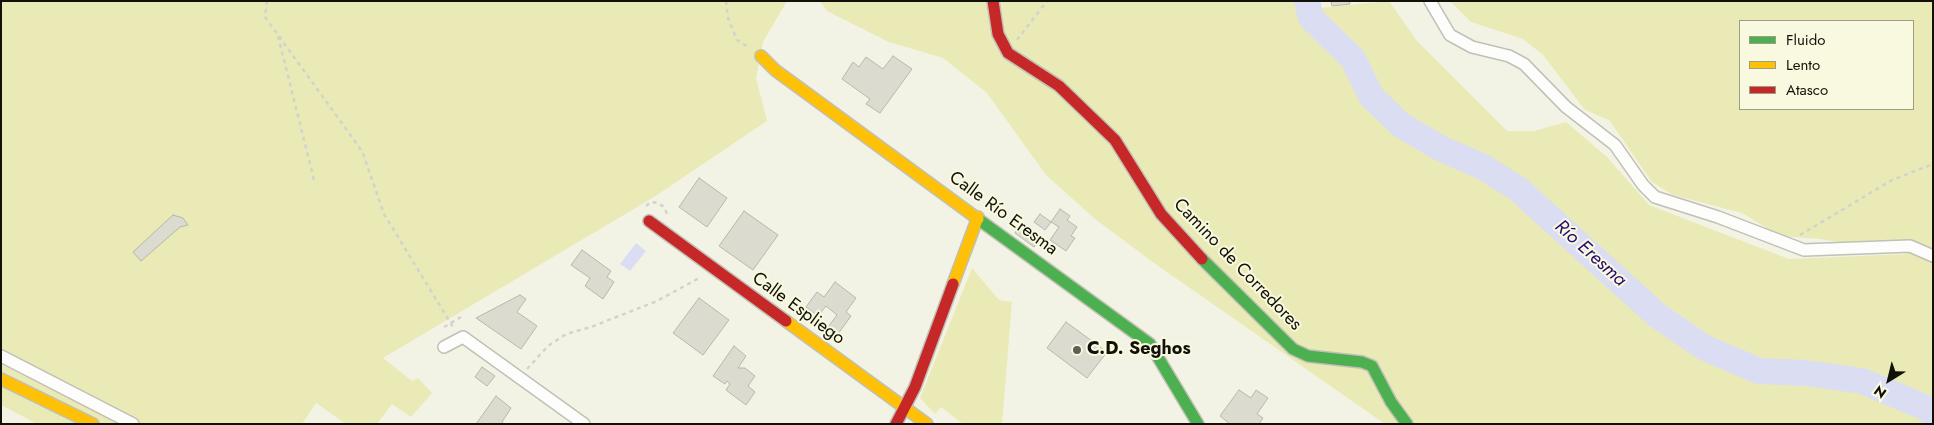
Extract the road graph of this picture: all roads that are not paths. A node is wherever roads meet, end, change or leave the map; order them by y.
1 (993, 1) edge
2 (1430, 1) edge
3 (761, 56) road end
4 (978, 217) junction
5 (648, 221) dead end
6 (1933, 256) edge
7 (444, 347) dead end
8 (1, 356) edge
9 (1, 379) edge
10 (904, 408) junction
11 (93, 424) edge
12 (133, 424) edge
13 (584, 424) edge
14 (896, 424) edge
15 (927, 424) edge
16 (1198, 424) edge
17 (1407, 424) edge

1 - 17 street, Camino de Corredores
2 - 6 street
3 - 4 street, Calle Río Eresma
4 - 10 street
4 - 16 street, Calle Río Eresma
5 - 10 street, Calle Espliego
7 - 13 street
8 - 12 street
9 - 11 street
10 - 14 street
10 - 15 street, Calle Espliego

